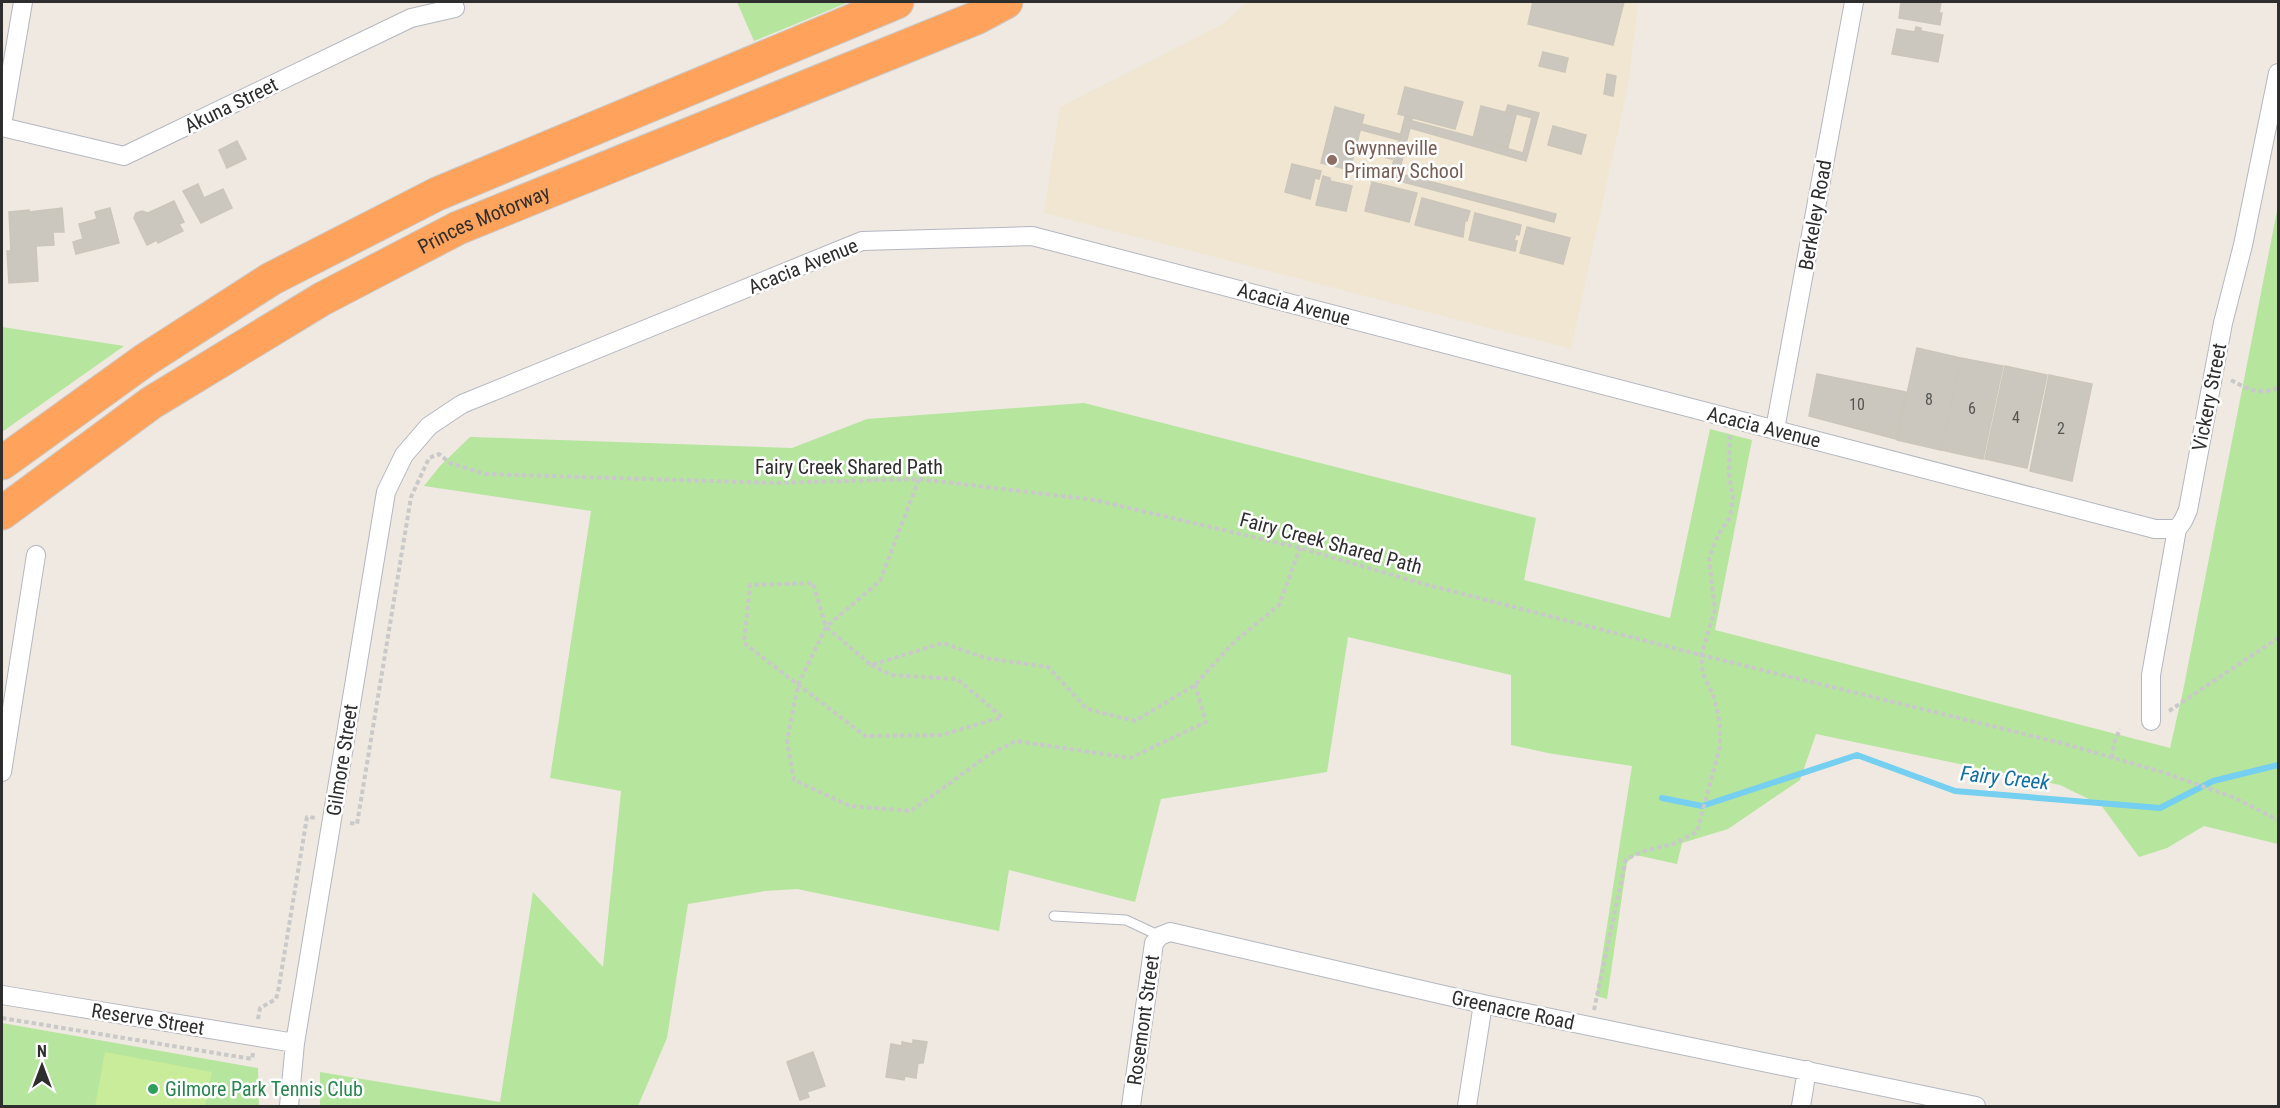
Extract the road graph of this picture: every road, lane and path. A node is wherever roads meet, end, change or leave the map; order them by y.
1 (23, 2) edge
2 (897, 2) edge
3 (1006, 2) edge
4 (1854, 2) edge
5 (455, 8) dead end
6 (2278, 73) edge
7 (2, 126) edge
8 (2214, 370) junction
9 (2278, 388) edge
10 (429, 426) joint
11 (1775, 429) junction
12 (1729, 440) dead end
13 (2, 463) edge
14 (919, 479) junction
15 (2, 513) edge
16 (2177, 529) junction
17 (1300, 548) junction
18 (36, 555) dead end
19 (826, 627) junction
20 (2278, 638) edge
21 (1701, 655) junction
22 (871, 665) junction
23 (798, 685) junction
24 (1195, 685) junction
25 (2151, 722) joint
26 (2120, 729) dead end
27 (2112, 758) junction
28 (2, 772) edge
29 (307, 817) dead end
30 (2278, 820) edge
31 (357, 824) dead end
32 (1054, 916) dead end
33 (1160, 936) junction
34 (2, 995) edge
35 (1483, 1004) junction
36 (260, 1008) dead end
37 (2, 1018) edge
38 (1591, 1026) junction
39 (295, 1043) junction
40 (252, 1059) dead end
41 (1807, 1070) junction
42 (289, 1107) edge
43 (1131, 1107) edge
44 (1467, 1107) edge
45 (1801, 1107) edge
46 (1976, 1107) edge

1 - 7 street
2 - 13 highway, Princes Motorway
3 - 15 highway, Princes Motorway
4 - 11 street, Berkeley Road
5 - 7 street, Akuna Street
6 - 8 street, Vickery Street
8 - 9 path
8 - 16 street, Vickery Street
10 - 11 street, Acacia Avenue
10 - 39 street, Gilmore Street
11 - 16 street, Acacia Avenue
12 - 21 path
14 - 17 path, Fairy Creek Shared Path
14 - 19 path
14 - 31 path, Fairy Creek Shared Path
16 - 25 street, Vickery Street
17 - 21 path, Fairy Creek Shared Path
17 - 24 path
18 - 28 street
19 - 22 path
19 - 23 path
19 - 23 path
20 - 25 path
21 - 27 path, Fairy Creek Shared Path
21 - 38 path
22 - 23 path
22 - 24 path
23 - 24 path
26 - 27 path
27 - 30 path, Fairy Creek Shared Path
29 - 36 path
32 - 33 lane, Greenacre Road
33 - 35 street, Greenacre Road
33 - 43 street, Rosemont Street
34 - 39 street, Reserve Street
35 - 38 street, Greenacre Road
35 - 44 street
37 - 40 path
38 - 41 street, Greenacre Road
39 - 42 street, Gilmore Street
41 - 45 street
41 - 46 street, Greenacre Road

